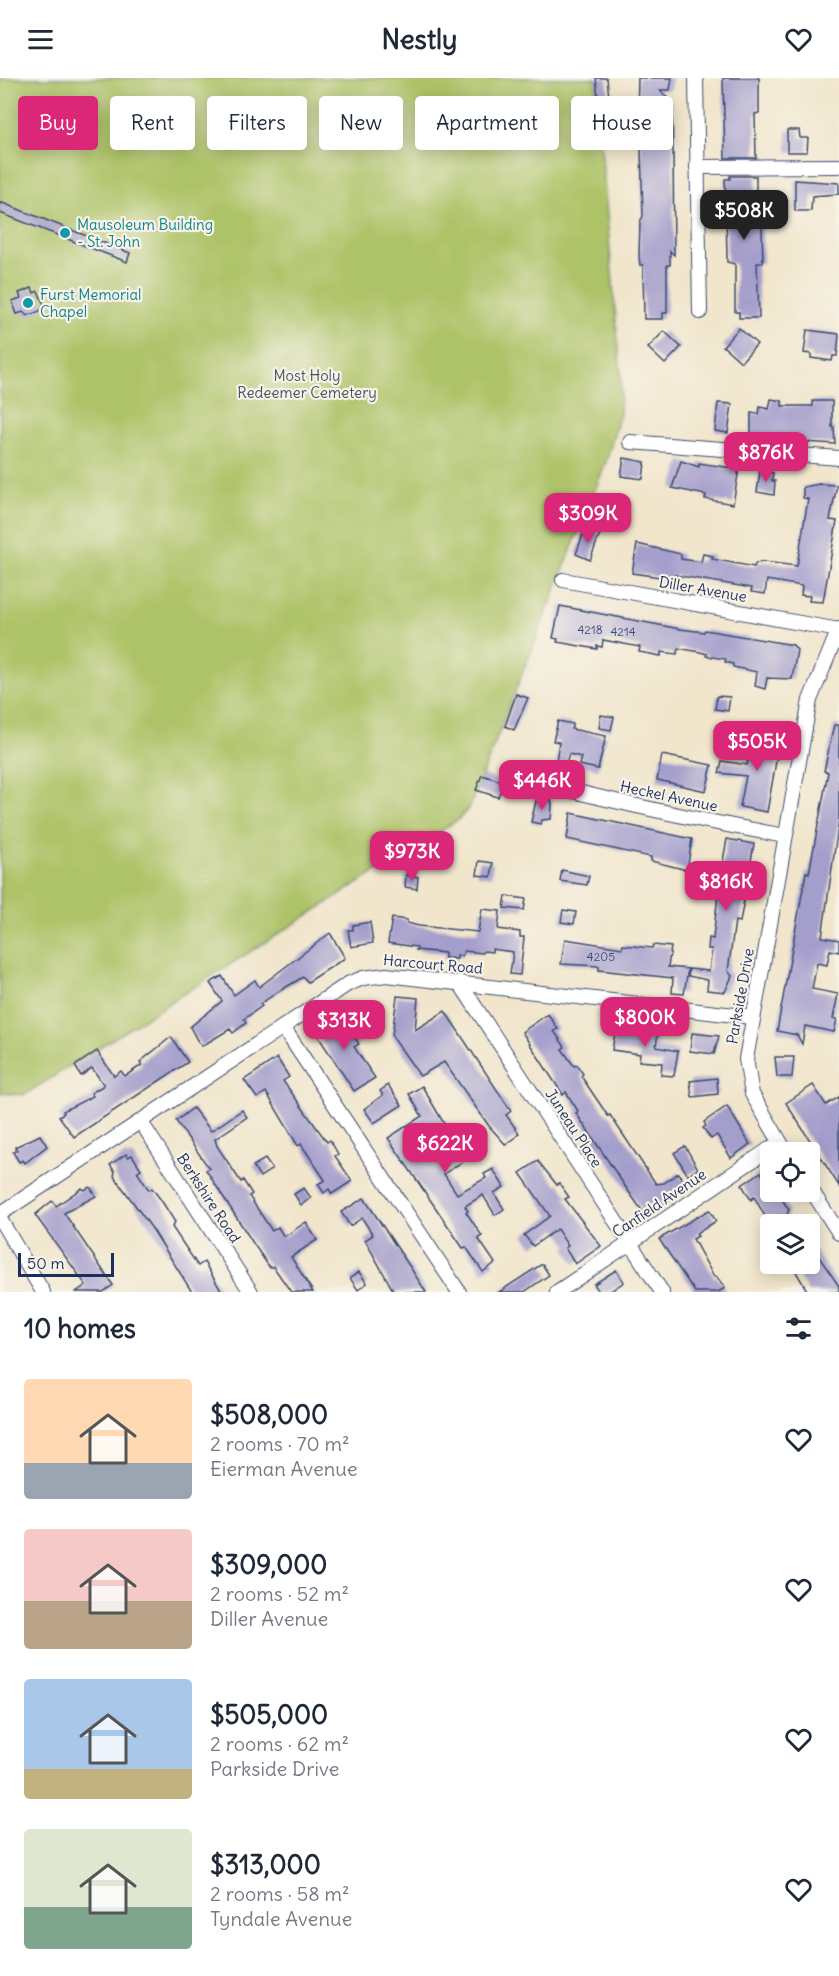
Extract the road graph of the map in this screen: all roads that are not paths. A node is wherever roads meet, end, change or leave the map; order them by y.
1 (696, 78) edge
2 (839, 166) edge
3 (697, 167) junction
4 (700, 312) dead end
5 (630, 442) dead end
6 (839, 458) edge
7 (563, 580) dead end
8 (839, 629) edge
9 (512, 775) dead end
10 (785, 836) junction
11 (459, 982) junction
12 (752, 1017) junction
13 (283, 1027) junction
14 (141, 1122) junction
15 (780, 1142) edge
16 (760, 1161) edge
17 (819, 1202) edge
18 (0, 1214) edge
19 (0, 1219) edge
20 (839, 1233) edge
21 (630, 1243) junction
22 (44, 1292) edge
23 (250, 1292) edge
24 (459, 1292) edge
25 (556, 1292) edge
26 (662, 1292) edge

1 - 3 street
2 - 3 street
3 - 4 street
5 - 6 street
7 - 8 street, Diller Avenue
8 - 10 street, Parkside Drive
9 - 10 street, Heckel Avenue
10 - 12 street, Parkside Drive
11 - 12 street, Harcourt Road
11 - 13 street, Harcourt Road
11 - 21 street, Juneau Place
12 - 15 street, Parkside Drive
13 - 14 street, Harcourt Road
13 - 24 street
14 - 18 street, Harcourt Road
14 - 23 street, Berkshire Road
16 - 21 street, Canfield Avenue
17 - 20 street
19 - 22 street
21 - 25 street, Canfield Avenue
21 - 26 street, Juneau Place

